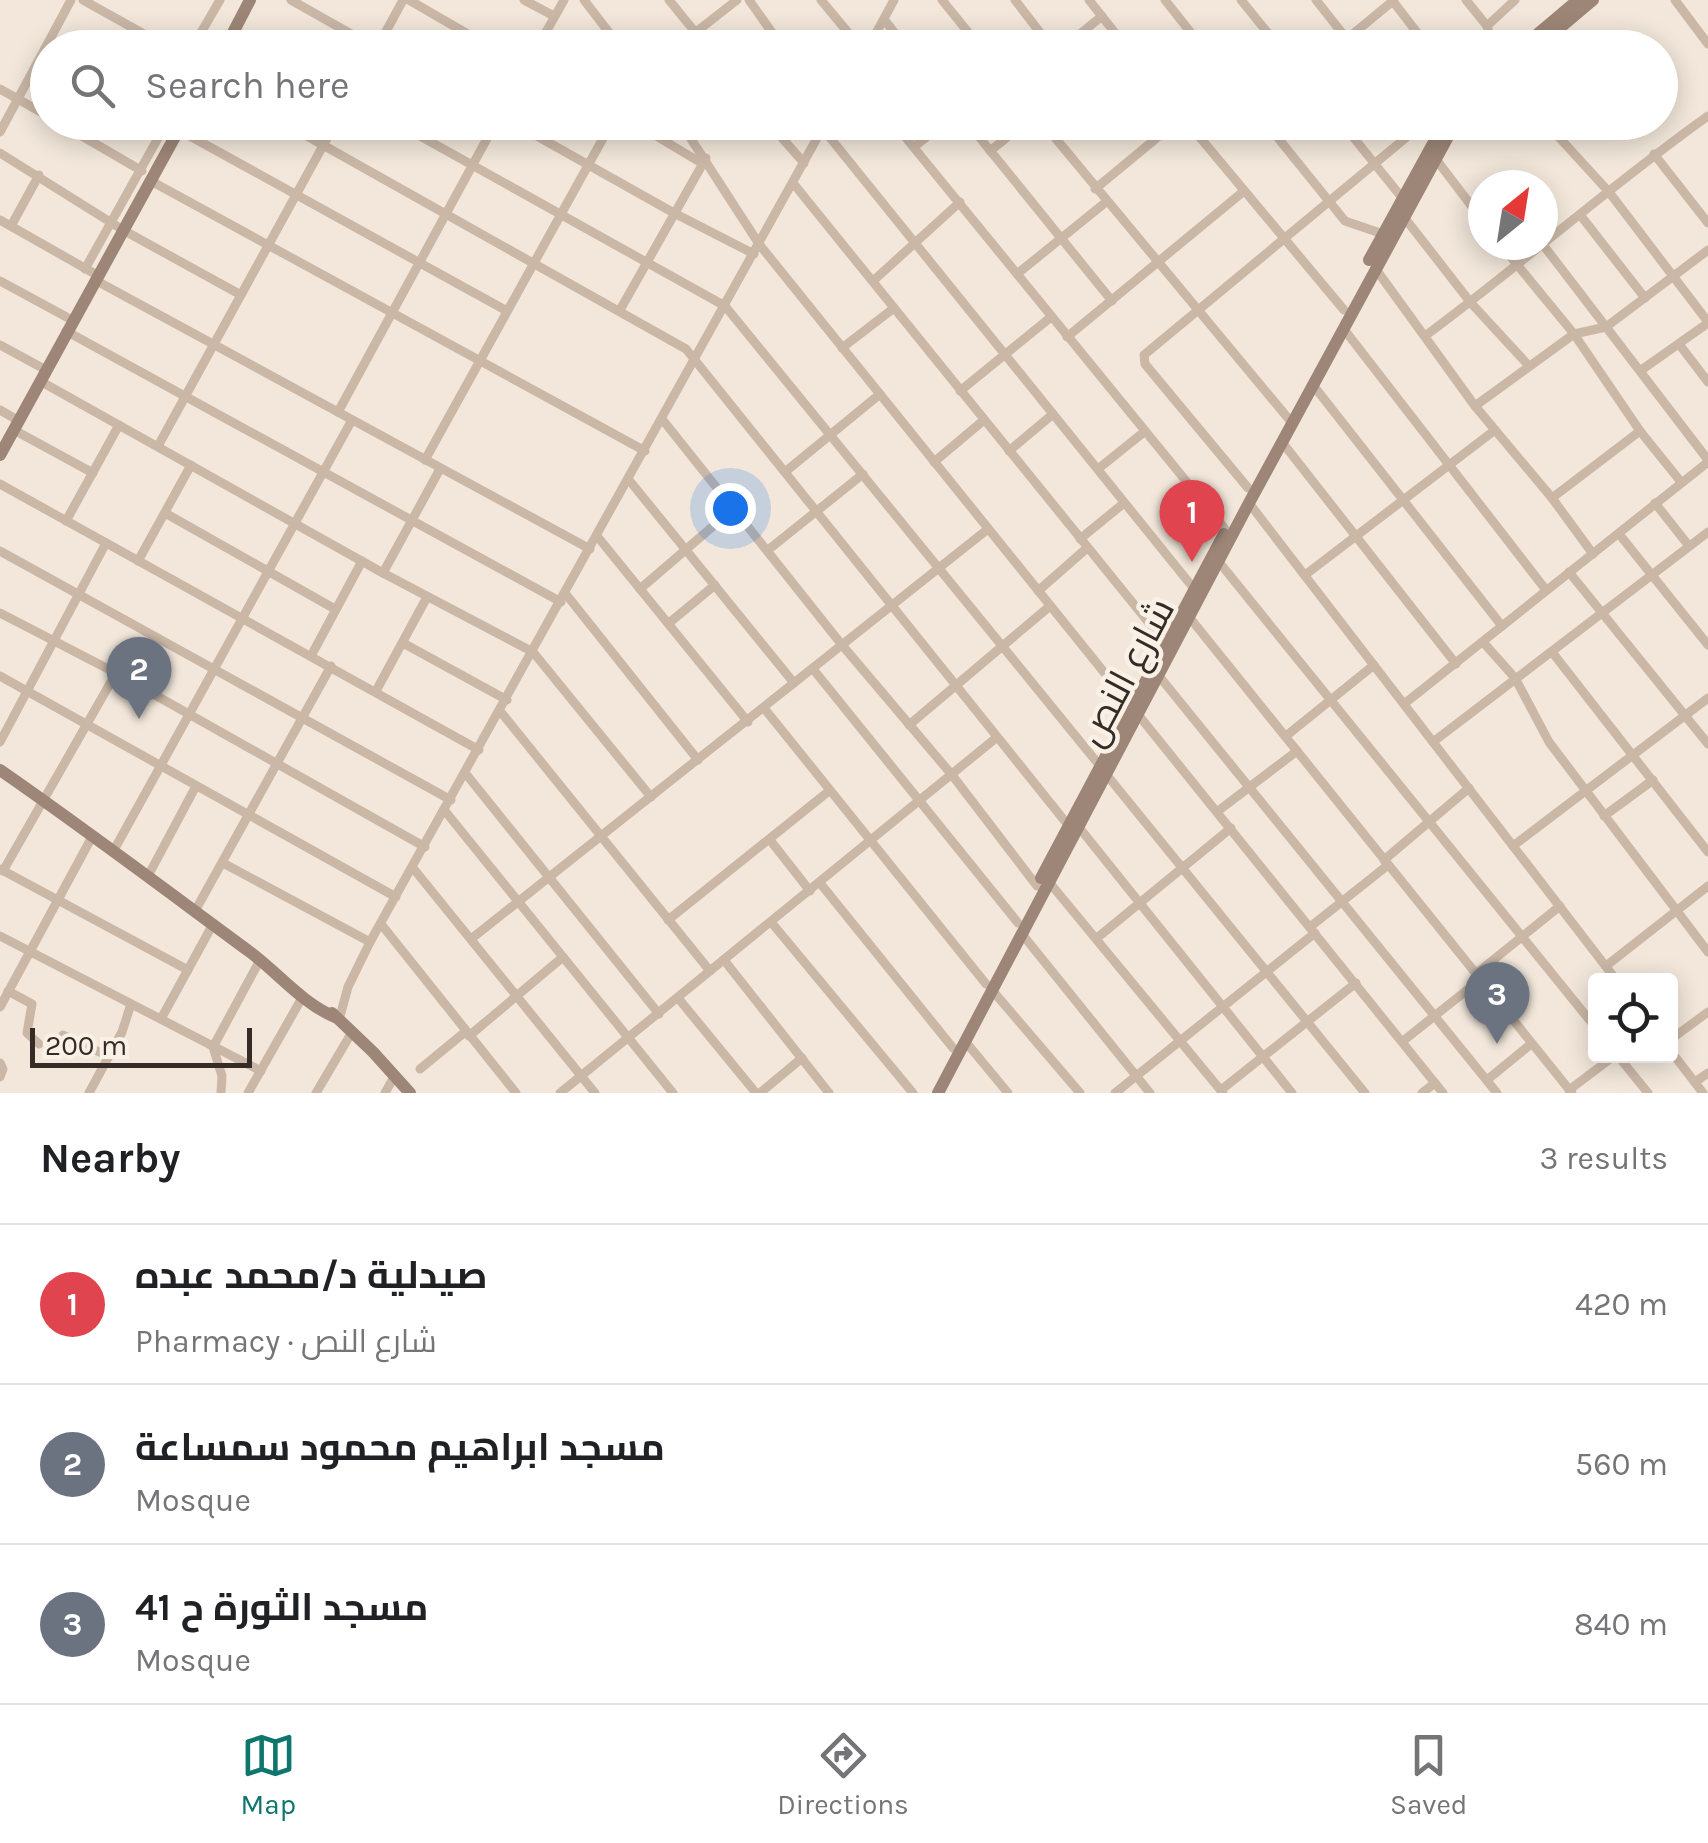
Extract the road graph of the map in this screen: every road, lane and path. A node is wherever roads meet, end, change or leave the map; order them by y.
1 (72, 0) edge
2 (83, 0) edge
3 (250, 0) edge
4 (291, 0) edge
5 (406, 0) edge
6 (524, 0) edge
7 (564, 0) edge
8 (584, 0) edge
9 (669, 0) edge
10 (737, 0) edge
11 (749, 0) edge
12 (821, 0) edge
13 (894, 0) edge
14 (942, 0) edge
15 (1089, 0) edge
16 (1165, 0) edge
17 (1242, 0) edge
18 (1316, 0) edge
19 (1393, 0) edge
20 (1466, 0) edge
21 (1515, 0) edge
22 (1593, 0) edge
23 (1674, 0) edge
24 (217, 1) edge
25 (1018, 1) edge
26 (1569, 2) edge
27 (554, 16) junction
28 (1102, 16) junction
29 (884, 19) junction
30 (1487, 26) junction
31 (57, 30) edge
32 (136, 30) edge
33 (202, 30) edge
34 (234, 30) edge
35 (344, 30) edge
36 (387, 30) edge
37 (460, 30) edge
38 (546, 30) edge
39 (607, 30) edge
40 (694, 30) edge
41 (699, 30) edge
42 (770, 30) edge
43 (848, 30) edge
44 (876, 30) edge
45 (892, 30) edge
46 (966, 30) edge
47 (1039, 30) edge
48 (1085, 30) edge
49 (1113, 30) edge
50 (1189, 30) edge
51 (1266, 30) edge
52 (1340, 30) edge
53 (1364, 30) edge
54 (1416, 30) edge
55 (1488, 30) edge
56 (1540, 30) edge
57 (1557, 30) edge
58 (1708, 44) edge
59 (30, 79) edge
60 (0, 89) edge
61 (18, 99) junction
62 (30, 106) edge
63 (1708, 116) edge
64 (0, 132) edge
65 (1678, 137) edge
66 (88, 140) edge
67 (168, 140) edge
68 (203, 140) edge
69 (315, 140) edge
70 (327, 140) edge
71 (428, 140) edge
72 (486, 140) edge
73 (545, 140) edge
74 (602, 140) edge
75 (666, 140) edge
76 (691, 140) edge
77 (784, 140) edge
78 (816, 140) edge
79 (835, 140) edge
80 (908, 140) edge
81 (923, 140) edge
82 (981, 140) edge
83 (1004, 140) edge
84 (1056, 140) edge
85 (1154, 140) edge
86 (1202, 140) edge
87 (1278, 140) edge
88 (1355, 140) edge
89 (1402, 140) edge
90 (1435, 140) edge
91 (1446, 140) edge
92 (1561, 140) edge
93 (1674, 140) edge
94 (324, 145) junction
95 (914, 147) junction
96 (990, 151) junction
97 (0, 153) edge
98 (1654, 154) junction
99 (1435, 158) junction
100 (704, 161) junction
101 (804, 163) junction
102 (473, 164) junction
103 (588, 164) junction
104 (1375, 166) junction
105 (39, 175) junction
106 (148, 176) junction
107 (793, 183) junction
108 (1095, 189) junction
109 (1244, 192) junction
110 (1609, 192) junction
111 (296, 193) junction
112 (1403, 198) junction
113 (1468, 201) edge
114 (960, 202) junction
115 (1106, 202) junction
116 (1329, 203) junction
117 (445, 213) junction
118 (560, 213) junction
119 (674, 214) junction
120 (1581, 216) junction
121 (1404, 217) junction
122 (0, 220) edge
123 (1708, 223) edge
124 (11, 226) junction
125 (117, 226) junction
126 (1383, 234) junction
127 (1558, 235) edge
128 (1062, 238) junction
129 (915, 242) junction
130 (1284, 242) junction
131 (268, 246) junction
132 (756, 249) junction
133 (1708, 250) edge
134 (1513, 260) edge
135 (1526, 260) edge
136 (1555, 260) edge
137 (419, 261) junction
138 (534, 262) junction
139 (647, 262) junction
140 (1158, 265) junction
141 (1518, 266) junction
142 (1374, 268) junction
143 (1017, 274) junction
144 (92, 275) junction
145 (1674, 276) junction
146 (0, 281) edge
147 (873, 281) junction
148 (241, 295) junction
149 (1646, 298) junction
150 (1112, 301) junction
151 (1471, 303) junction
152 (725, 306) junction
153 (894, 308) junction
154 (507, 310) junction
155 (620, 310) junction
156 (1344, 310) junction
157 (1199, 312) junction
158 (392, 314) junction
159 (1051, 317) junction
160 (1708, 322) edge
161 (69, 326) junction
162 (1606, 326) junction
163 (1343, 328) junction
164 (1574, 334) junction
165 (1425, 336) junction
166 (1067, 337) junction
167 (1679, 344) junction
168 (0, 345) edge
169 (214, 345) junction
170 (842, 348) junction
171 (1006, 354) junction
172 (695, 359) junction
173 (480, 361) junction
174 (1528, 366) junction
175 (1640, 371) junction
176 (43, 376) junction
177 (1708, 382) edge
178 (1313, 386) junction
179 (960, 391) junction
180 (880, 394) junction
181 (186, 397) junction
182 (1475, 406) junction
183 (0, 410) edge
184 (338, 412) junction
185 (1053, 414) junction
186 (662, 419) junction
187 (352, 420) junction
188 (984, 420) junction
189 (1290, 420) junction
190 (119, 425) junction
191 (16, 426) junction
192 (1495, 430) junction
193 (1640, 431) junction
194 (1144, 432) junction
195 (832, 434) junction
196 (1282, 442) junction
197 (158, 446) junction
198 (644, 450) junction
199 (1009, 451) junction
200 (0, 455) edge
201 (426, 460) junction
202 (1708, 461) edge
203 (934, 462) junction
204 (1450, 463) junction
205 (191, 465) junction
206 (440, 469) junction
207 (1098, 469) junction
208 (785, 472) junction
209 (93, 473) junction
210 (322, 474) junction
211 (863, 474) junction
212 (629, 480) junction
213 (1681, 482) junction
214 (0, 484) edge
215 (1249, 496) junction
216 (1403, 498) junction
217 (1552, 498) junction
218 (1124, 502) junction
219 (1655, 503) junction
220 (732, 509) junction
221 (165, 513) junction
222 (815, 513) junction
223 (66, 521) junction
224 (411, 521) junction
225 (294, 523) junction
226 (988, 529) junction
227 (1226, 530) junction
228 (1708, 532) edge
229 (1619, 534) junction
230 (1356, 535) junction
231 (598, 536) junction
232 (106, 542) junction
233 (1083, 544) junction
234 (1689, 546) junction
235 (590, 549) junction
236 (686, 549) junction
237 (768, 550) junction
238 (0, 551) edge
239 (1593, 554) junction
240 (138, 561) junction
241 (362, 561) junction
242 (1219, 562) junction
243 (940, 567) junction
244 (268, 570) junction
245 (1569, 572) junction
246 (383, 573) junction
247 (1653, 573) junction
248 (1305, 575) junction
249 (715, 585) junction
250 (640, 588) junction
251 (1194, 590) junction
252 (1546, 590) junction
253 (1038, 591) junction
254 (80, 594) junction
255 (427, 597) junction
256 (563, 598) junction
257 (1050, 606) junction
258 (890, 607) junction
259 (335, 608) junction
260 (0, 612) edge
261 (1603, 613) junction
262 (241, 618) junction
263 (1190, 618) junction
264 (669, 623) junction
265 (1502, 626) junction
266 (55, 641) junction
267 (1483, 642) junction
268 (403, 643) junction
269 (1166, 644) junction
270 (842, 645) junction
271 (1708, 645) edge
272 (1002, 647) junction
273 (533, 652) junction
274 (1552, 652) junction
275 (311, 656) junction
276 (1374, 664) junction
277 (1456, 664) junction
278 (330, 666) junction
279 (214, 668) junction
280 (813, 670) junction
281 (116, 673) junction
282 (0, 676) edge
283 (1158, 676) junction
284 (1515, 678) junction
285 (794, 683) junction
286 (955, 687) junction
287 (27, 691) junction
288 (376, 691) junction
289 (1708, 698) edge
290 (506, 700) junction
291 (1330, 700) junction
292 (1404, 704) junction
293 (764, 708) junction
294 (1135, 710) junction
295 (500, 711) junction
296 (187, 714) junction
297 (303, 716) junction
298 (1685, 716) junction
299 (748, 722) junction
300 (86, 725) junction
301 (909, 725) junction
302 (1286, 736) junction
303 (996, 738) junction
304 (0, 742) edge
305 (1433, 742) junction
306 (1708, 744) edge
307 (479, 750) junction
308 (1297, 751) junction
309 (1634, 754) junction
310 (698, 760) junction
311 (159, 766) junction
312 (277, 766) junction
313 (0, 770) edge
314 (1103, 770) junction
315 (466, 774) junction
316 (952, 774) junction
317 (1653, 780) junction
318 (196, 786) junction
319 (1250, 786) junction
320 (1469, 788) junction
321 (1585, 791) junction
322 (829, 792) junction
323 (651, 797) junction
324 (43, 800) junction
325 (451, 800) junction
326 (918, 801) junction
327 (445, 811) junction
328 (1218, 811) junction
329 (250, 815) junction
330 (1604, 816) junction
331 (1429, 824) junction
332 (1073, 826) junction
333 (1231, 828) junction
334 (93, 835) junction
335 (601, 837) junction
336 (770, 840) junction
337 (870, 841) junction
338 (1513, 846) junction
339 (425, 848) junction
340 (114, 850) junction
341 (1708, 852) edge
342 (1386, 862) junction
343 (222, 864) junction
344 (413, 868) junction
345 (1184, 868) junction
346 (2, 870) edge
347 (148, 876) junction
348 (550, 878) junction
349 (820, 882) junction
350 (1043, 884) junction
351 (1708, 886) edge
352 (810, 890) junction
353 (396, 898) junction
354 (57, 900) junction
355 (520, 902) junction
356 (1342, 902) junction
357 (1141, 903) junction
358 (1560, 906) junction
359 (1678, 910) junction
360 (195, 911) junction
361 (668, 920) junction
362 (771, 922) junction
363 (212, 924) junction
364 (381, 924) junction
365 (1020, 928) junction
366 (1312, 930) junction
367 (0, 936) edge
368 (1098, 938) junction
369 (1521, 938) junction
370 (471, 939) junction
371 (370, 942) junction
372 (29, 951) junction
373 (1708, 952) edge
374 (563, 957) junction
375 (260, 960) junction
376 (724, 960) junction
377 (1606, 966) junction
378 (188, 970) junction
379 (710, 971) junction
380 (1267, 972) junction
381 (1612, 973) edge
382 (278, 974) junction
383 (1479, 976) junction
384 (1356, 983) junction
385 (989, 987) junction
386 (8, 991) junction
387 (303, 996) junction
388 (516, 997) junction
389 (678, 998) junction
390 (132, 1004) junction
391 (1223, 1006) junction
392 (0, 1008) edge
393 (1708, 1012) edge
394 (660, 1014) junction
395 (1435, 1016) junction
396 (1588, 1018) edge
397 (161, 1019) junction
398 (337, 1019) junction
399 (1308, 1023) junction
400 (352, 1032) junction
401 (467, 1034) junction
402 (1678, 1034) edge
403 (63, 1035) dead end
404 (629, 1038) junction
405 (1180, 1041) junction
406 (1402, 1041) junction
407 (39, 1044) dead end
408 (959, 1044) junction
409 (1531, 1044) junction
410 (213, 1048) junction
411 (108, 1056) junction
412 (1263, 1057) junction
413 (802, 1058) junction
414 (1678, 1060) edge
415 (0, 1063) edge
416 (1607, 1063) edge
417 (1622, 1063) edge
418 (420, 1068) dead end
419 (261, 1071) junction
420 (1708, 1073) edge
421 (395, 1075) junction
422 (582, 1076) junction
423 (1136, 1076) junction
424 (0, 1077) edge
425 (1487, 1080) junction
426 (1695, 1082) junction
427 (1435, 1083) junction
428 (1570, 1091) edge
429 (1222, 1092) edge
430 (89, 1093) edge
431 (220, 1093) edge
432 (248, 1093) edge
433 (316, 1093) edge
434 (385, 1093) edge
435 (410, 1093) edge
436 (516, 1093) edge
437 (560, 1093) edge
438 (595, 1093) edge
439 (674, 1093) edge
440 (758, 1093) edge
441 (829, 1093) edge
442 (912, 1093) edge
443 (930, 1093) edge
444 (938, 1093) edge
445 (1008, 1093) edge
446 (1080, 1093) edge
447 (1115, 1093) edge
448 (1150, 1093) edge
449 (1292, 1093) edge
450 (1365, 1093) edge
451 (1422, 1093) edge
452 (1443, 1093) edge
453 (1497, 1093) edge
454 (1648, 1093) edge
455 (1704, 1093) edge

1 - 31 street
2 - 32 street
3 - 34 main road
4 - 35 street
5 - 36 street
5 - 37 street
6 - 27 street
7 - 27 street
8 - 39 street
9 - 40 street
10 - 41 street
11 - 42 street
12 - 43 street
13 - 29 street
14 - 46 street
15 - 28 street
16 - 50 street
17 - 51 street
18 - 52 street
19 - 53 street
19 - 54 street
20 - 30 street
21 - 30 street
22 - 57 main road
23 - 58 street
24 - 33 street
25 - 47 street
26 - 56 main road
27 - 38 street
28 - 48 street
28 - 49 street
29 - 44 street
29 - 45 street
30 - 55 street
59 - 61 street
60 - 61 street
61 - 62 street
61 - 64 street
63 - 65 street
66 - 106 street
67 - 106 main road
68 - 111 street
69 - 94 street
70 - 94 street
71 - 102 street
72 - 102 street
73 - 103 street
74 - 103 street
75 - 100 street
76 - 100 street
77 - 101 street
78 - 101 street
79 - 129 street
80 - 95 street
81 - 95 street
82 - 96 street
83 - 96 street
84 - 108 street
85 - 108 street
86 - 109 street
87 - 116 street
88 - 104 street
89 - 104 street
90 - 112 main road, شارع النص
91 - 99 main road, شارع النص
92 - 110 street
93 - 98 street
94 - 111 street
94 - 117 street
95 - 114 street
96 - 128 street
97 - 105 street
98 - 110 street
98 - 123 street
99 - 113 street
99 - 121 main road, شارع النص
100 - 119 street
100 - 132 street
101 - 107 street
102 - 117 street
102 - 118 street
103 - 118 street
103 - 119 street
104 - 112 street
104 - 116 street
105 - 124 street
105 - 125 street
106 - 125 main road
106 - 131 street
107 - 132 street
107 - 147 street
108 - 115 street
109 - 130 street
109 - 140 street
110 - 120 street
110 - 145 street
111 - 131 street
111 - 137 street
112 - 126 main road, شارع النص
114 - 129 street
114 - 143 street
115 - 128 street
115 - 140 street
116 - 126 street
116 - 130 street
117 - 137 street
117 - 138 street
118 - 138 street
118 - 139 street
119 - 132 street
119 - 139 street
120 - 127 street
120 - 149 street
121 - 142 main road, شارع النص
121 - 151 street
122 - 124 street
124 - 144 street
125 - 144 main road
125 - 148 street
126 - 156 main road, شارع النص
128 - 143 street
128 - 150 street
129 - 147 street
129 - 171 street
130 - 156 street
130 - 157 street
131 - 148 street
131 - 158 street
132 - 152 street
132 - 170 street
133 - 145 street
134 - 141 street
135 - 141 street
136 - 162 street
137 - 154 street
137 - 158 street
138 - 154 street
138 - 155 street
139 - 152 street
139 - 155 street
140 - 150 street
140 - 157 street
141 - 151 street
141 - 164 street
142 - 163 main road, شارع النص
142 - 165 street
143 - 159 street
144 - 161 main road
144 - 169 street
145 - 149 street
145 - 160 street
146 - 161 street
147 - 153 street
148 - 169 street
149 - 162 street
150 - 166 street
151 - 165 street
151 - 174 street
152 - 172 street
152 - 195 street
153 - 170 street
153 - 179 street
154 - 173 street
155 - 172 street
156 - 189 main road, شارع النص
157 - 189 street
157 - 215 street
158 - 173 street
158 - 184 street
159 - 166 street
159 - 171 street
160 - 167 street
161 - 176 main road
161 - 181 street
162 - 164 street
162 - 175 street
163 - 178 main road, شارع النص
163 - 204 street
164 - 174 street
164 - 193 street
165 - 182 street
166 - 194 street
167 - 175 street
167 - 177 street
168 - 176 street
169 - 181 street
169 - 184 street
170 - 180 street
171 - 179 street
171 - 185 street
172 - 186 street
172 - 208 street
173 - 198 street
173 - 201 street
174 - 182 street
175 - 202 street
176 - 190 street
176 - 191 main road
178 - 189 main road, شارع النص
178 - 216 street
179 - 188 street
180 - 195 street
180 - 203 street
181 - 197 street
181 - 210 street
182 - 192 street
183 - 191 street
184 - 187 street
185 - 199 street
185 - 207 street
186 - 198 street
186 - 220 street
187 - 201 street
187 - 210 street
188 - 199 street
188 - 203 street
189 - 196 main road, شارع النص
189 - 215 main road, شارع النص
190 - 197 street
190 - 209 street
191 - 200 main road
191 - 209 street
192 - 204 street
192 - 217 street
193 - 213 street
193 - 217 street
194 - 207 street
194 - 227 street
195 - 208 street
195 - 211 street
196 - 215 main road, شارع النص
196 - 230 street
197 - 205 street
198 - 212 street
199 - 233 street
201 - 206 street
202 - 213 street
203 - 226 street
204 - 216 street
204 - 252 street
205 - 221 street
205 - 225 street
206 - 224 street
206 - 235 street
207 - 218 street
208 - 222 street
209 - 223 street
210 - 224 street
210 - 225 street
211 - 222 street
211 - 243 street
212 - 231 street
212 - 236 street
213 - 219 street
214 - 223 street
215 - 227 main road, شارع النص
215 - 242 main road, شارع النص
215 - 248 street
216 - 230 street
216 - 265 street
217 - 239 street
218 - 233 street
218 - 251 street
219 - 229 street
219 - 234 street
220 - 236 street
220 - 237 street
221 - 240 street
221 - 244 street
222 - 237 street
222 - 258 street
223 - 232 street
224 - 246 street
224 - 256 street
225 - 241 street
225 - 244 street
226 - 243 street
226 - 253 street
227 - 251 main road, شارع النص
228 - 234 street
229 - 239 street
229 - 247 street
230 - 248 street
230 - 277 street
231 - 235 street
231 - 250 street
232 - 240 street
232 - 254 street
233 - 253 street
233 - 269 street
234 - 247 street
235 - 256 street
236 - 249 street
236 - 250 street
237 - 270 street
238 - 254 street
239 - 245 street
240 - 262 street
241 - 246 street
241 - 259 street
242 - 263 main road, شارع النص
242 - 291 street
243 - 258 street
243 - 272 street
244 - 259 street
244 - 262 street
245 - 252 street
245 - 261 street
246 - 255 street
247 - 261 street
247 - 271 street
248 - 276 street
249 - 264 street
249 - 285 street
250 - 264 street
251 - 269 main road, شارع النص
252 - 265 street
253 - 257 street
254 - 266 street
254 - 279 street
255 - 268 street
255 - 273 street
256 - 273 street
256 - 310 street
257 - 272 street
257 - 294 street
258 - 270 street
258 - 286 street
259 - 275 street
260 - 266 street
261 - 274 street
261 - 298 street
262 - 275 street
262 - 279 street
263 - 283 main road, شارع النص
263 - 302 street
264 - 299 street
265 - 267 street
266 - 281 street
266 - 287 street
267 - 277 street
267 - 284 street
268 - 288 street
268 - 290 street
269 - 294 main road, شارع النص
270 - 280 street
270 - 301 street
272 - 286 street
272 - 314 street
273 - 290 street
273 - 323 street
274 - 284 street
274 - 309 street
275 - 278 street
276 - 291 street
276 - 292 street
277 - 292 street
278 - 288 street
278 - 297 street
279 - 296 street
279 - 297 street
280 - 285 street
280 - 326 street
281 - 296 street
281 - 300 street
282 - 287 street
283 - 294 main road, شارع النص
283 - 319 street
284 - 305 street
284 - 321 street
285 - 293 street
286 - 301 street
286 - 303 street
287 - 300 street
287 - 304 street
288 - 307 street
289 - 298 street
290 - 295 street
291 - 302 street
291 - 331 street
292 - 305 street
293 - 299 street
293 - 322 street
294 - 314 main road, شارع النص
294 - 328 street
295 - 307 street
295 - 335 street
296 - 311 street
296 - 312 street
297 - 312 street
297 - 325 street
298 - 306 street
298 - 309 street
299 - 310 street
300 - 311 street
300 - 324 street
301 - 316 street
302 - 308 street
303 - 316 street
303 - 332 street
305 - 320 street
307 - 315 street
308 - 319 street
308 - 342 street
309 - 317 street
309 - 321 street
310 - 323 street
311 - 318 street
311 - 340 street
312 - 329 street
312 - 339 street
313 - 324 main road
314 - 332 main road, شارع النص
314 - 345 street
315 - 325 street
315 - 348 street
316 - 326 street
316 - 350 street
317 - 330 street
317 - 341 street
318 - 329 street
318 - 347 street
319 - 328 street
319 - 356 street
320 - 331 street
320 - 338 street
321 - 330 street
321 - 338 street
322 - 336 street
322 - 337 street
323 - 335 street
324 - 334 main road
324 - 346 street
325 - 327 street
326 - 337 street
326 - 365 street
327 - 339 street
327 - 355 street
328 - 333 street
329 - 343 street
329 - 353 street
330 - 359 street
331 - 342 street
331 - 369 street
332 - 350 main road, شارع النص
332 - 357 street
333 - 345 street
333 - 366 street
334 - 340 main road
334 - 354 street
335 - 348 street
335 - 361 street
336 - 352 street
336 - 361 street
337 - 349 street
337 - 385 street
338 - 358 street
339 - 344 street
340 - 347 main road
342 - 356 street
342 - 383 street
343 - 360 street
343 - 371 street
344 - 353 street
344 - 370 street
345 - 357 street
345 - 380 street
346 - 354 street
347 - 360 main road
348 - 355 street
348 - 394 street
349 - 352 street
349 - 408 street
350 - 365 main road, شارع النص
350 - 368 street
351 - 359 street
352 - 362 street
353 - 364 street
354 - 372 street
354 - 378 street
355 - 370 street
355 - 374 street
356 - 366 street
356 - 395 street
357 - 368 street
357 - 391 street
358 - 369 street
358 - 377 street
359 - 373 street
359 - 377 street
360 - 363 main road
361 - 379 street
362 - 376 street
362 - 442 street
363 - 375 main road
363 - 378 street
364 - 371 street
364 - 401 street
365 - 385 main road, شارع النص
365 - 423 street
366 - 380 street
366 - 384 street
367 - 372 street
368 - 405 street
369 - 383 street
369 - 396 street
370 - 388 street
371 - 398 street
372 - 386 street
372 - 390 street
374 - 388 street
374 - 404 street
375 - 382 main road
375 - 410 street
376 - 379 street
376 - 413 street
377 - 381 street
378 - 397 street
379 - 389 street
380 - 391 street
380 - 399 street
382 - 387 main road
382 - 398 main road
383 - 395 street
383 - 409 street
384 - 399 street
384 - 406 street
385 - 408 main road, شارع النص
385 - 446 street
386 - 392 street
386 - 407 street
387 - 398 main road
387 - 419 street
388 - 401 street
388 - 422 street
389 - 394 street
389 - 440 street
390 - 397 street
390 - 411 street
391 - 405 street
391 - 412 street
393 - 402 street
394 - 404 street
395 - 406 street
395 - 425 street
397 - 410 street
398 - 400 main road
399 - 412 street
399 - 450 street
400 - 421 main road
400 - 433 street
401 - 418 street
401 - 436 street
403 - 411 street
404 - 422 street
404 - 439 street
405 - 423 street
405 - 429 street
406 - 427 street
408 - 443 main road, شارع النص
408 - 444 main road, شارع النص
408 - 445 street
409 - 425 street
409 - 428 street
410 - 419 street
410 - 431 street
411 - 430 street
412 - 429 street
412 - 449 street
413 - 440 street
413 - 441 street
414 - 426 street
415 - 424 street
416 - 428 street
417 - 454 street
419 - 432 street
420 - 426 street
421 - 434 street
421 - 435 main road
422 - 437 street
422 - 438 street
423 - 447 street
423 - 448 street
425 - 453 street
426 - 455 street
427 - 451 street
427 - 452 street

